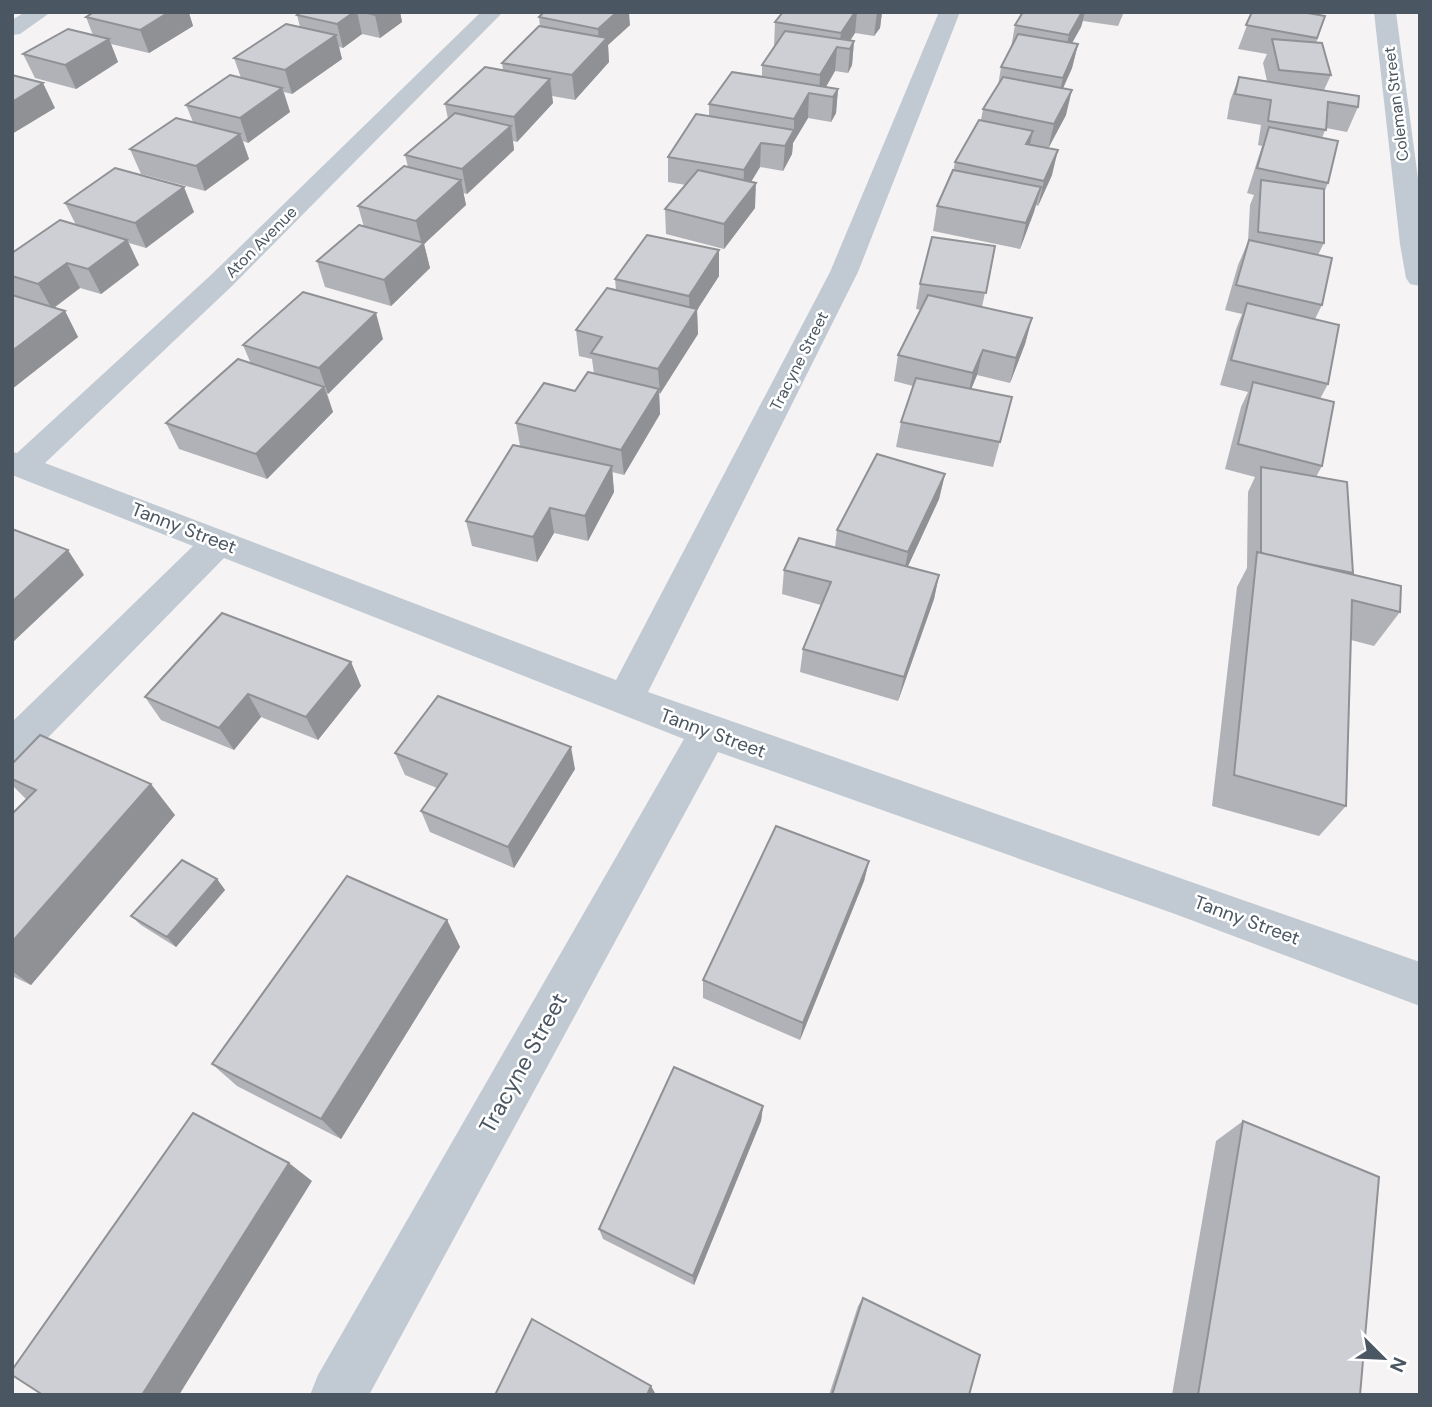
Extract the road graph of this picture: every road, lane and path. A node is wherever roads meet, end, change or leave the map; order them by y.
1 (41, 12) edge
2 (493, 12) edge
3 (950, 12) edge
4 (1385, 12) edge
5 (12, 29) edge
6 (1420, 278) edge
7 (18, 464) edge
8 (219, 542) junction
9 (625, 700) junction
10 (709, 732) junction
11 (12, 748) edge
12 (1420, 984) edge
13 (338, 1395) edge

1 - 5 street
2 - 7 street, Aton Avenue
3 - 9 street, Tracyne Street
4 - 6 street, Coleman Street
7 - 8 street, Tanny Street
8 - 9 street, Tanny Street
8 - 11 street
9 - 10 street, Tanny Street
10 - 12 street, Tanny Street
10 - 13 street, Tracyne Street

